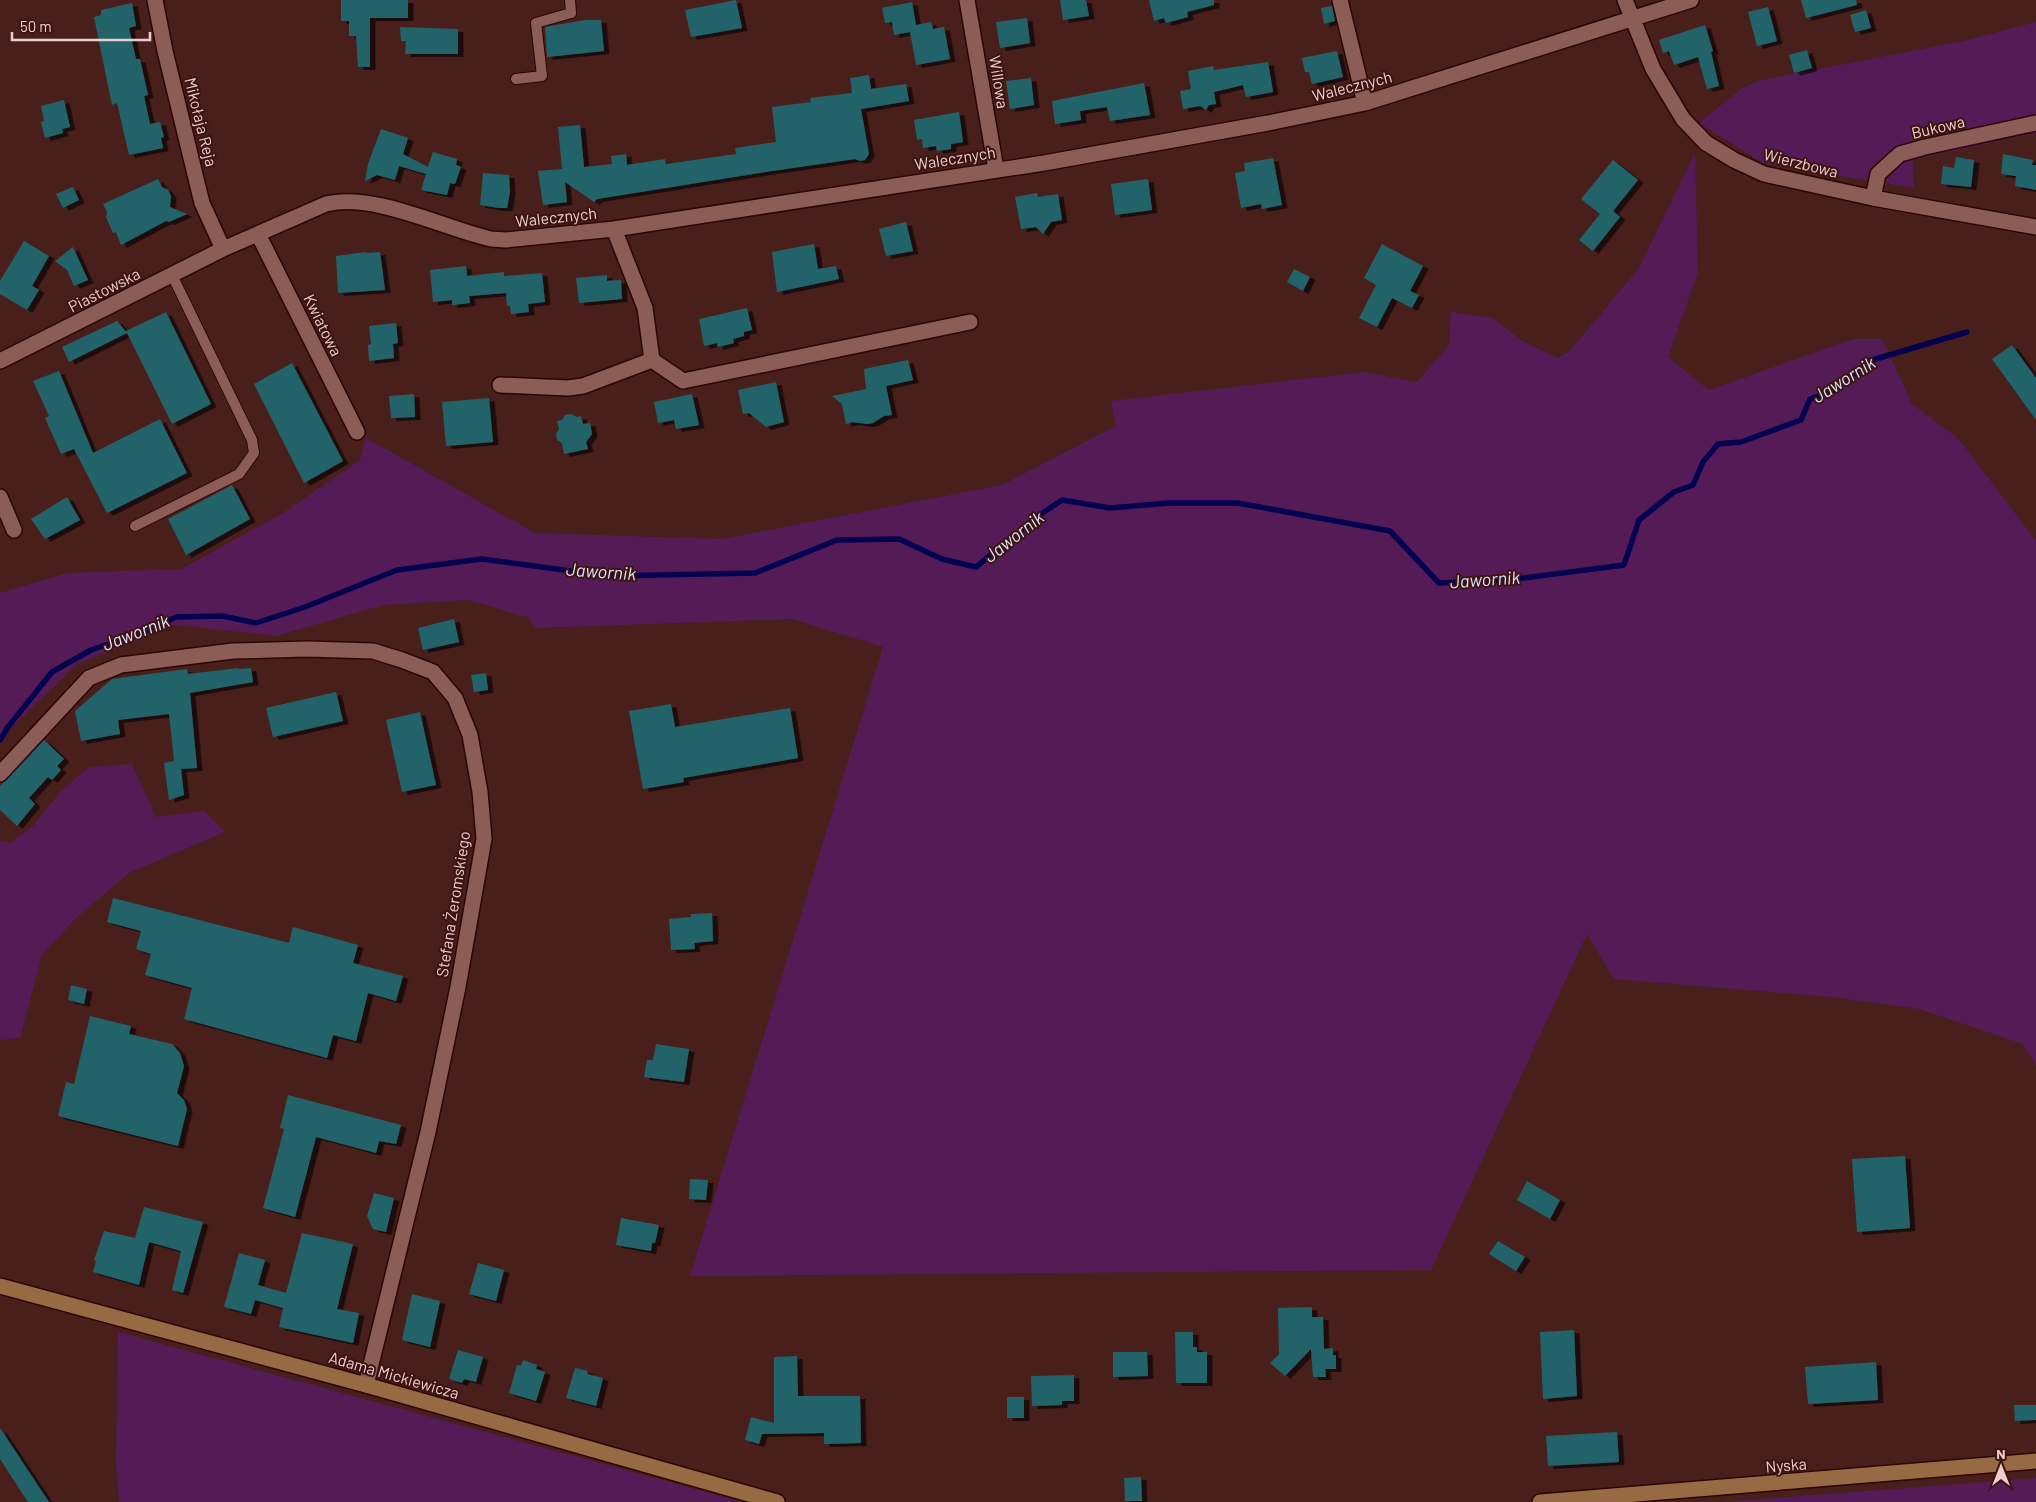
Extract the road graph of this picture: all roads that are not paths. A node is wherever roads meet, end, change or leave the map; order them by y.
1 (155, 0) edge
2 (570, 0) edge
3 (967, 0) edge
4 (1340, 0) edge
5 (1626, 0) edge
6 (1691, 0) edge
7 (1634, 19) junction
8 (516, 79) dead end
9 (1365, 103) junction
10 (2036, 124) edge
11 (996, 169) junction
12 (1873, 198) junction
13 (2036, 227) edge
14 (614, 229) junction
15 (258, 234) junction
16 (223, 249) junction
17 (172, 275) junction
18 (970, 322) dead end
19 (0, 360) edge
20 (652, 360) junction
21 (500, 385) dead end
22 (357, 432) dead end
23 (0, 497) edge
24 (135, 526) dead end
25 (14, 530) dead end
26 (0, 774) edge
27 (0, 1286) edge
28 (366, 1385) junction
29 (2036, 1461) edge
30 (777, 1502) edge
31 (1540, 1502) edge

1 - 16 street, Mikołaja Reja
2 - 8 lane
3 - 11 street, Willowa
4 - 9 street
5 - 7 street, Wierzbowa
6 - 7 street, Walecznych
7 - 9 street, Walecznych
7 - 12 street, Wierzbowa
9 - 11 street, Walecznych
10 - 12 street, Bukowa
11 - 14 street, Walecznych
12 - 13 street, Wierzbowa
14 - 15 street, Walecznych
14 - 20 street
15 - 16 street, Walecznych
15 - 22 street, Kwiatowa
16 - 17 street, Piastowska
17 - 19 street, Piastowska
17 - 24 lane
18 - 20 street
20 - 21 street
23 - 25 street
26 - 28 street, Stefana Żeromskiego
27 - 28 street, Adama Mickiewicza
28 - 30 street, Adama Mickiewicza
29 - 31 street, Nyska

